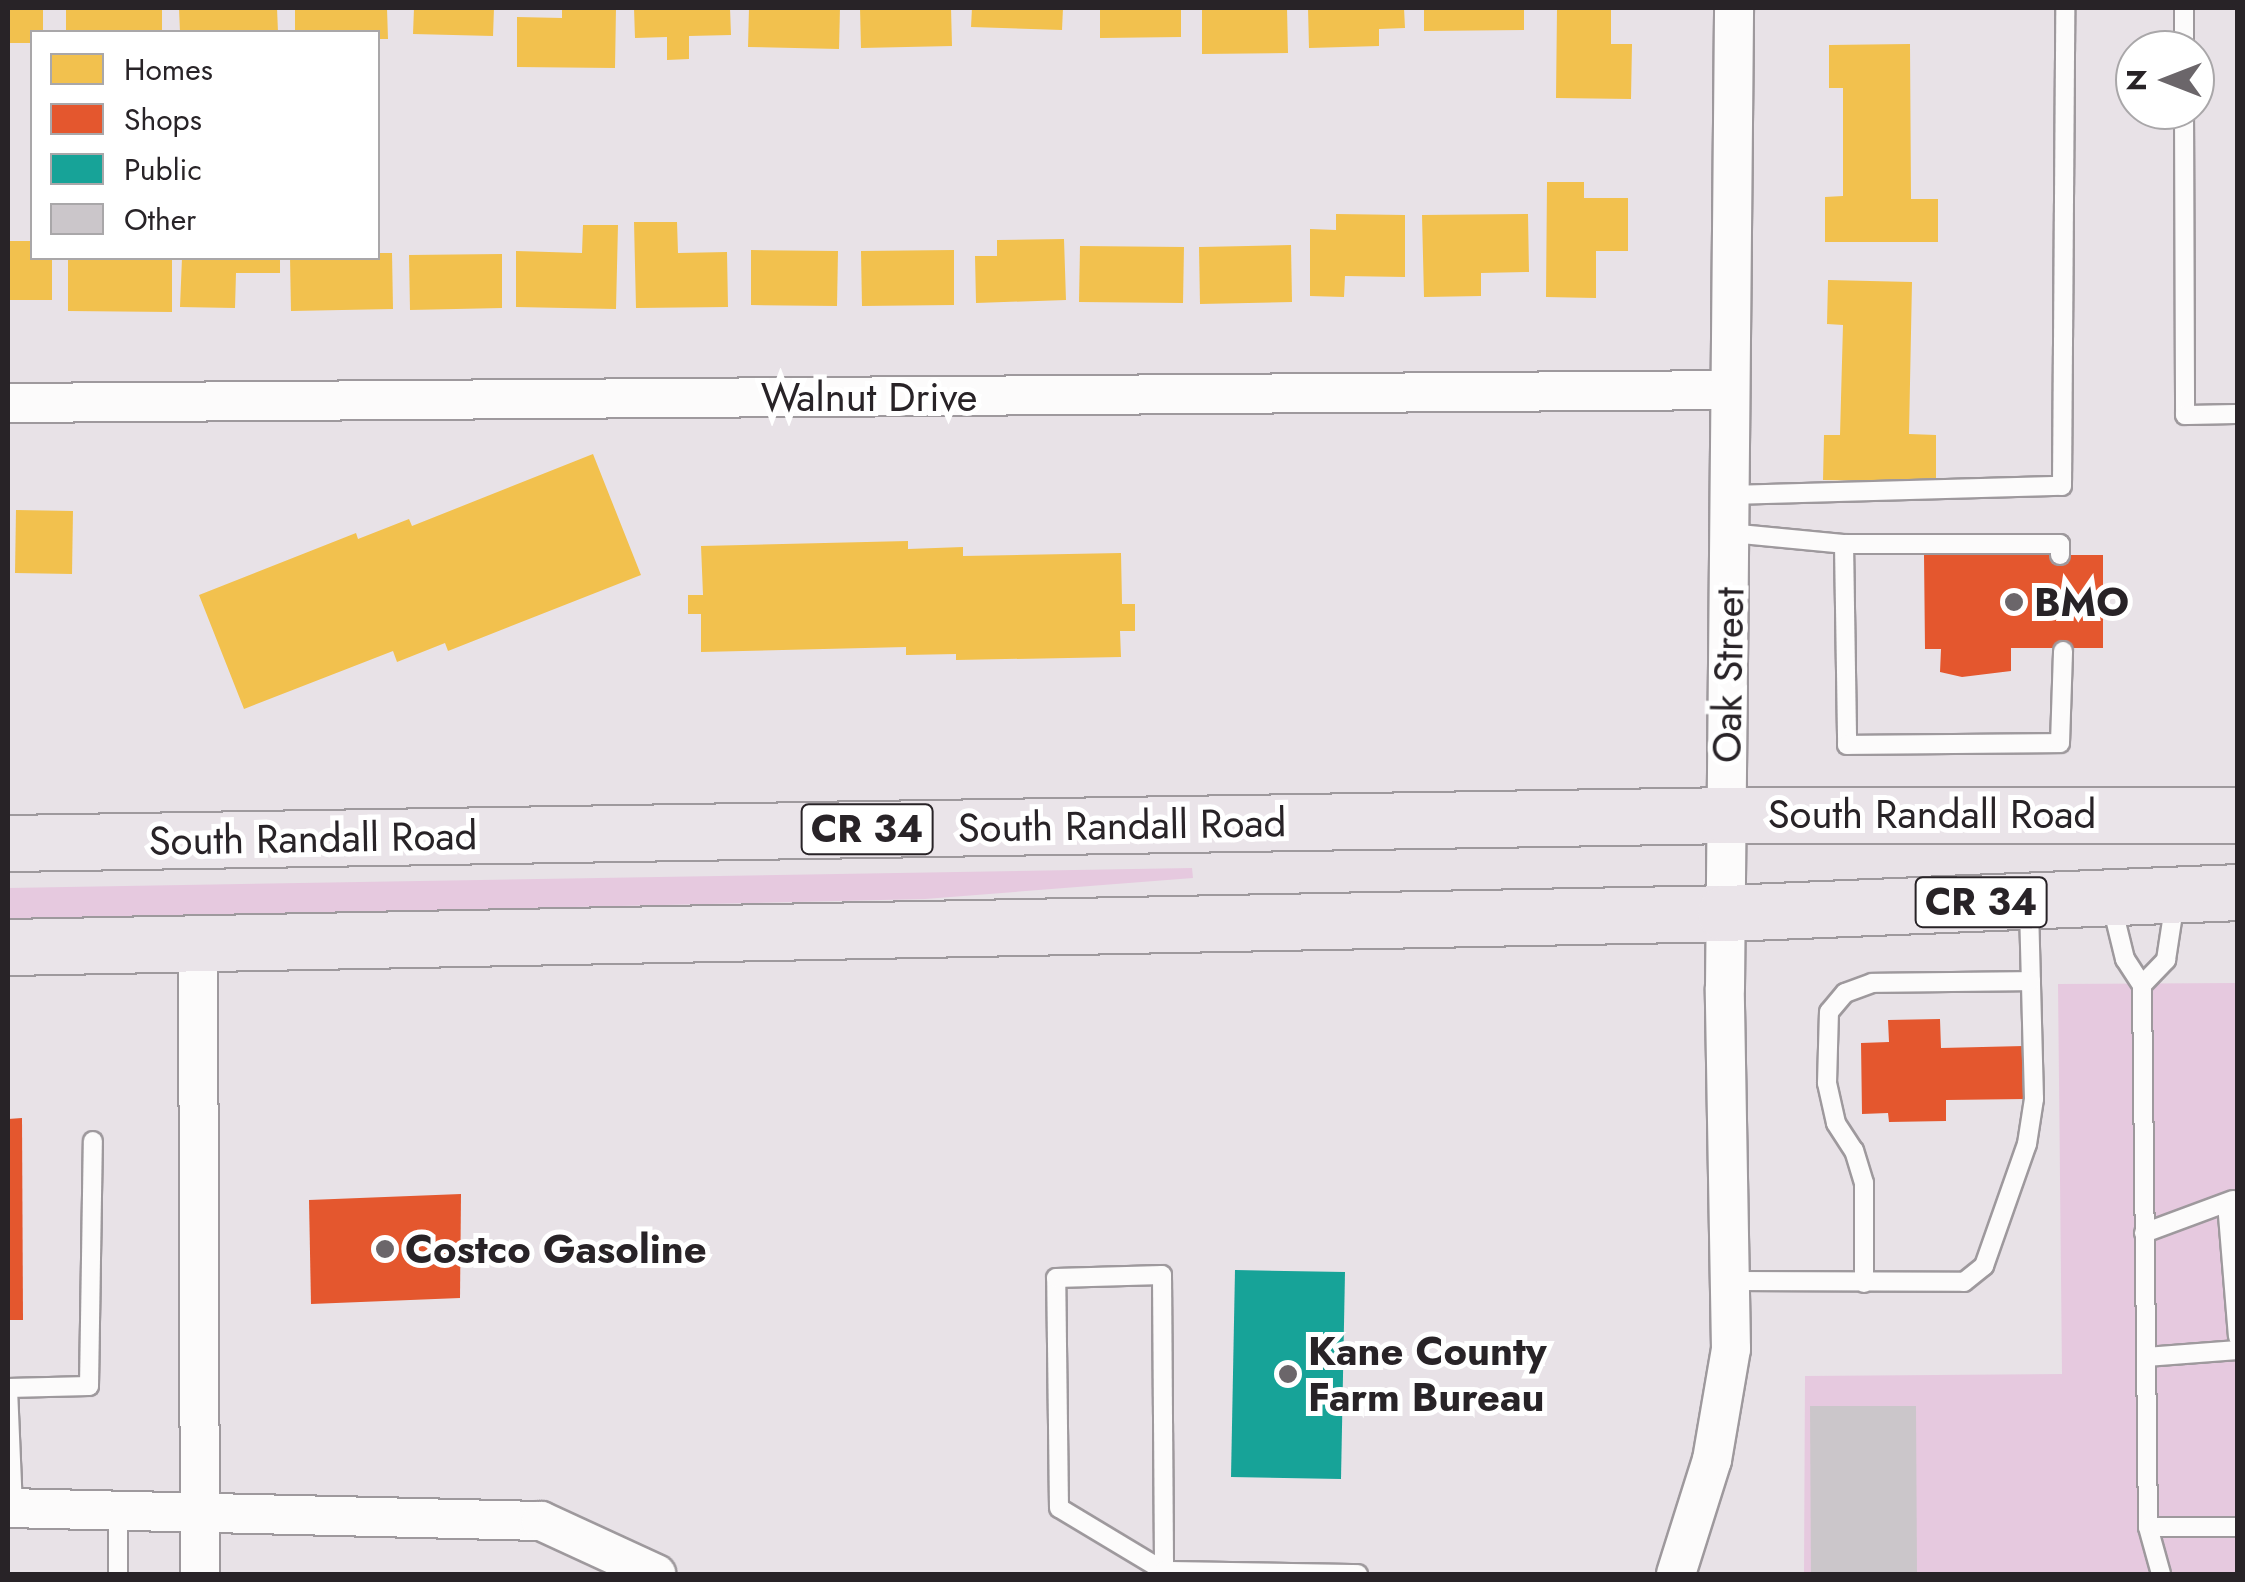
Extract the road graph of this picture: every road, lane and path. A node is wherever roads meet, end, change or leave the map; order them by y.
1 (1734, 8) edge
2 (2065, 8) edge
3 (2184, 130) edge
4 (1730, 390) junction
5 (8, 403) edge
6 (2238, 414) edge
7 (1730, 496) junction
8 (1730, 533) junction
9 (1844, 544) junction
10 (2060, 555) dead end
11 (2063, 651) dead end
12 (1726, 815) junction
13 (2238, 816) edge
14 (8, 843) edge
15 (2238, 892) edge
16 (2176, 895) junction
17 (2110, 897) junction
18 (2029, 900) junction
19 (1725, 913) junction
20 (198, 943) junction
21 (8, 947) edge
22 (2031, 980) junction
23 (2142, 985) junction
24 (93, 1141) dead end
25 (2232, 1200) edge
26 (2144, 1233) junction
27 (1732, 1282) junction
28 (1864, 1283) junction
29 (2238, 1337) edge
30 (2238, 1350) edge
31 (2146, 1357) junction
32 (10, 1508) edge
33 (118, 1509) junction
34 (200, 1509) junction
35 (2148, 1526) junction
36 (2238, 1526) edge
37 (1164, 1570) junction
38 (118, 1574) edge
39 (200, 1574) edge
40 (656, 1574) edge
41 (1358, 1574) edge
42 (1676, 1574) edge
43 (2161, 1574) edge

1 - 4 street, Oak Street
2 - 7 lane
3 - 6 lane
4 - 5 street, Walnut Drive
4 - 7 street, Oak Street
7 - 8 street, Oak Street
8 - 9 lane
8 - 12 street, Oak Street
9 - 10 lane
9 - 11 lane
12 - 13 main road, South Randall Road / CR 34
12 - 14 main road, South Randall Road / CR 34
12 - 19 street, Oak Street
15 - 16 main road, South Randall Road / CR 34
16 - 17 main road, South Randall Road / CR 34
16 - 23 lane
17 - 18 main road, South Randall Road / CR 34
17 - 23 lane
18 - 19 main road, South Randall Road / CR 34
18 - 22 lane
19 - 20 main road, South Randall Road / CR 34
19 - 27 street, Oak Street
20 - 21 main road, CR 34
20 - 34 street
22 - 28 lane
22 - 28 lane
23 - 26 lane
24 - 32 lane
25 - 26 lane
25 - 29 lane
26 - 31 lane
27 - 28 lane
27 - 42 street, Oak Street
30 - 31 lane
31 - 35 lane
32 - 33 street
33 - 34 street
33 - 38 lane
34 - 39 street
34 - 40 street
35 - 36 lane
35 - 43 lane
37 - 37 lane
37 - 41 lane

